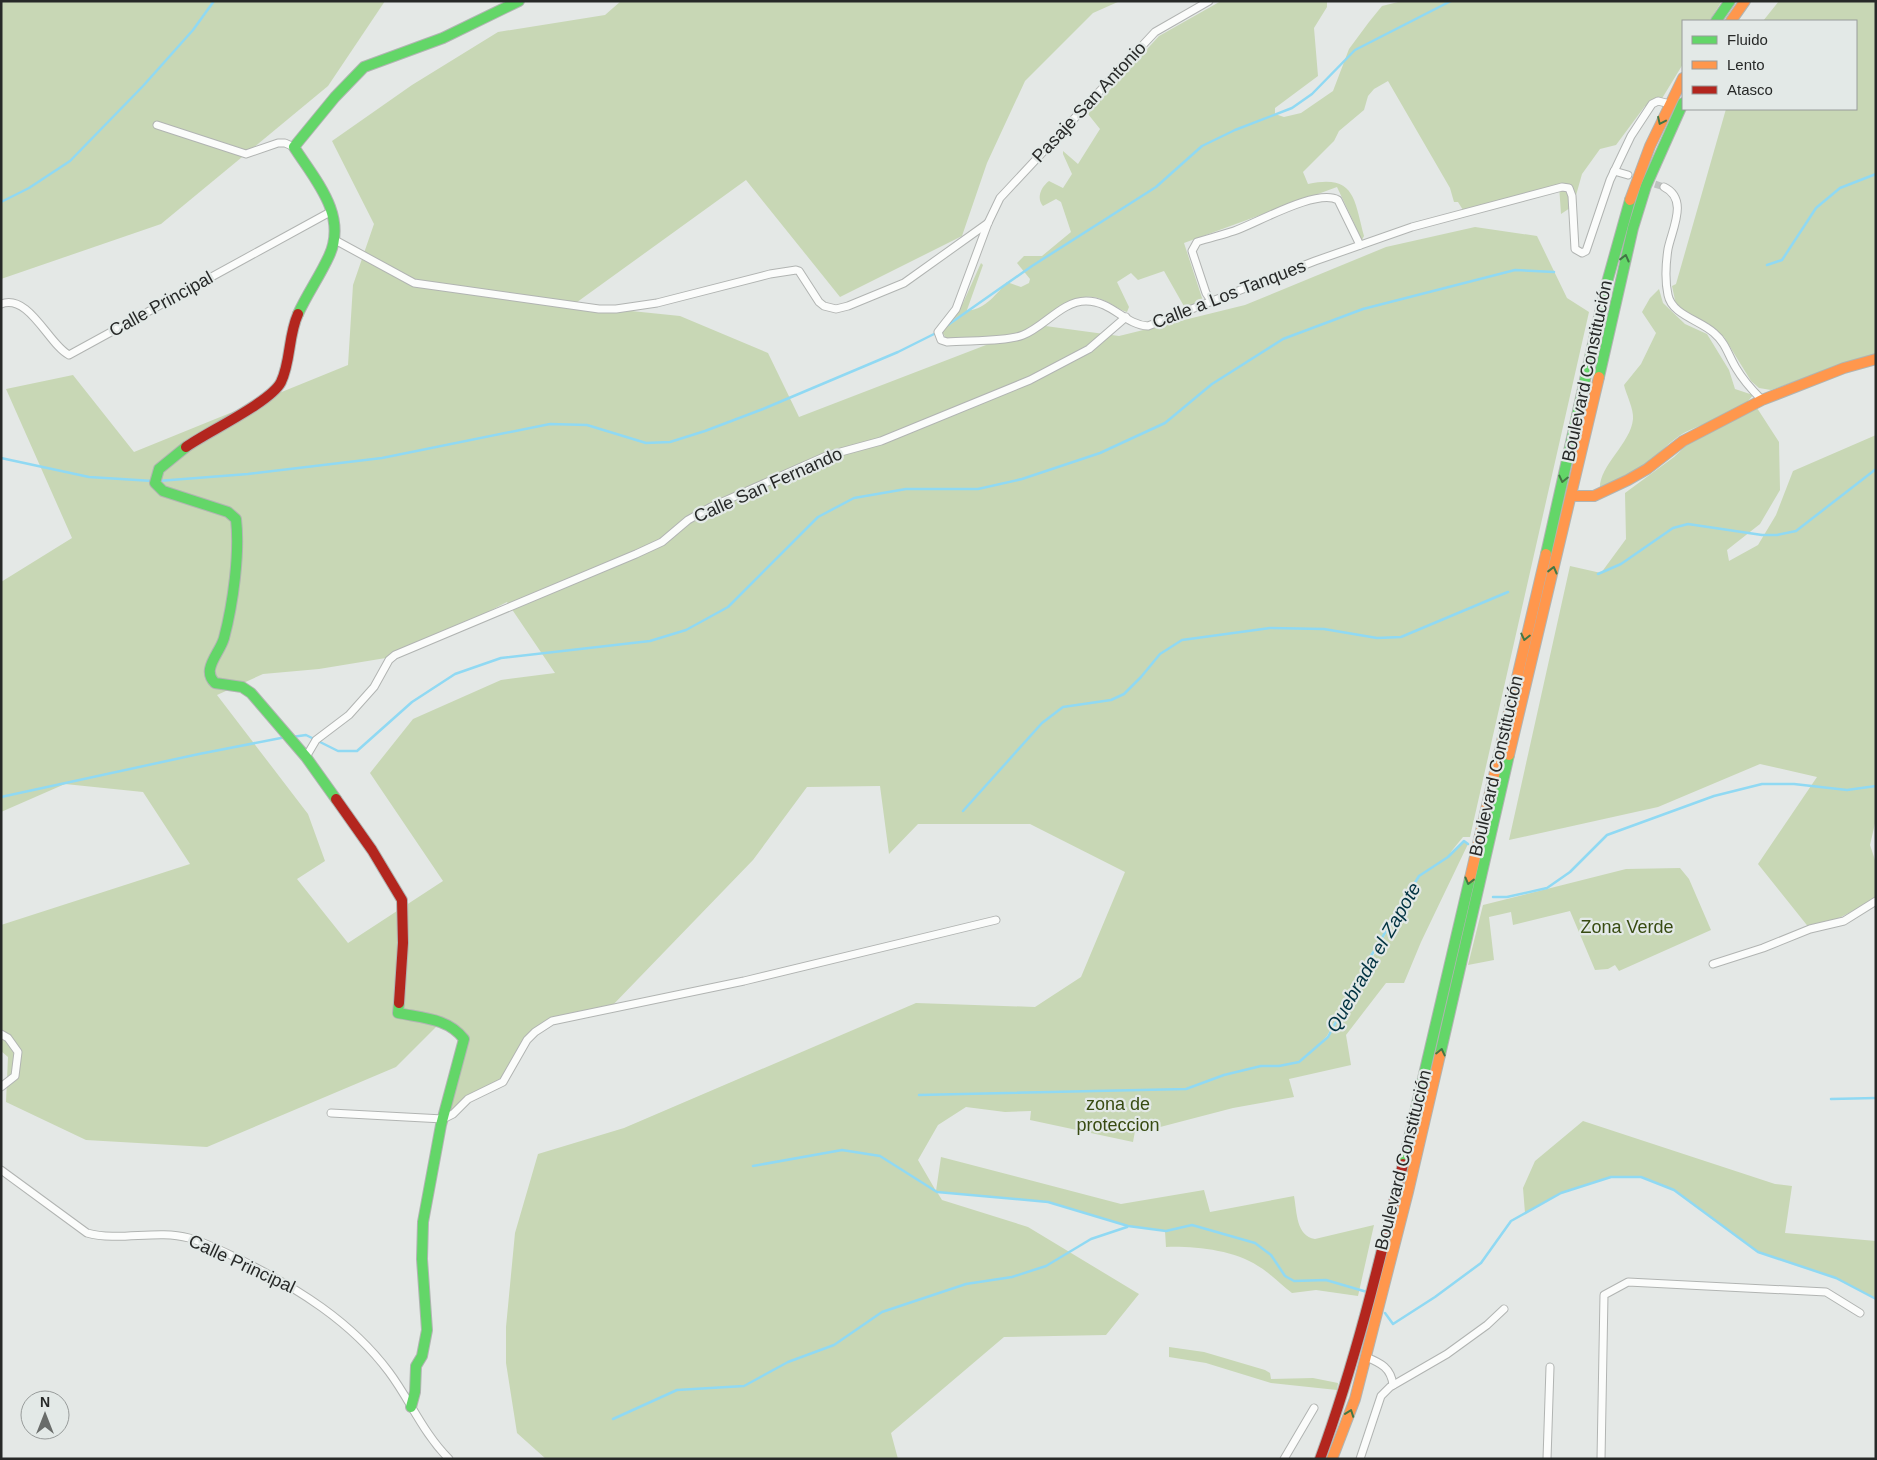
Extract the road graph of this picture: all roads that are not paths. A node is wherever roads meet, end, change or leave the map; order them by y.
1 (519, 1) edge
2 (1209, 1) edge
3 (1730, 1) edge
4 (1745, 1) edge
5 (1717, 20) edge
6 (1732, 20) edge
7 (1682, 80) edge
8 (1670, 104) junction
9 (1682, 105) edge
10 (157, 125) dead end
11 (294, 147) junction
12 (1614, 170) junction
13 (1628, 175) dead end
14 (1664, 187) tunnel mouth
15 (332, 211) junction
16 (988, 223) junction
17 (335, 240) junction
18 (1360, 245) junction
19 (1212, 302) junction
20 (1, 304) edge
21 (1126, 317) junction
22 (1876, 359) edge
23 (1762, 400) junction
24 (1572, 496) junction
25 (306, 757) junction
26 (1876, 901) edge
27 (996, 920) dead end
28 (1713, 964) dead end
29 (1, 1034) edge
30 (1, 1087) edge
31 (331, 1113) dead end
32 (443, 1119) junction
33 (1, 1170) edge
34 (1504, 1308) dead end
35 (1860, 1313) dead end
36 (1366, 1357) junction
37 (1550, 1366) dead end
38 (1393, 1385) junction
39 (412, 1407) junction
40 (1314, 1408) dead end
41 (449, 1459) edge
42 (1284, 1459) edge
43 (1320, 1459) edge
44 (1332, 1459) edge
45 (1360, 1459) edge
46 (1547, 1459) edge
47 (1601, 1459) edge

1 - 11 main road
2 - 16 street, Pasaje San Antonio
3 - 5 main road
4 - 6 main road
7 - 8 main road, Boulevard Constitución
8 - 12 street
8 -> 43 main road, Boulevard Constitución
24 -> 9 main road, Boulevard Constitución
10 - 11 street
11 - 15 main road
12 - 13 street
12 - 18 street, Calle a Los Tanques
14 - 23 street
15 - 17 main road
15 - 20 street, Calle Principal
16 - 17 street
16 - 21 street, Calle a Los Tanques
17 - 25 main road
18 - 19 street, Calle a Los Tanques
18 - 19 street
19 - 21 street, Calle a Los Tanques
21 - 25 street, Calle San Fernando
22 - 23 main road
23 - 24 main road
36 -> 24 main road, Boulevard Constitución
25 - 32 main road
26 - 28 street
27 - 32 street
29 - 30 street
31 - 32 street
32 - 39 main road
33 - 39 street, Calle Principal
34 - 38 street
35 - 47 street
36 - 38 street
44 -> 36 main road, Boulevard Constitución
37 - 46 street
38 - 45 street
39 - 41 street, Calle Principal
40 - 42 street

